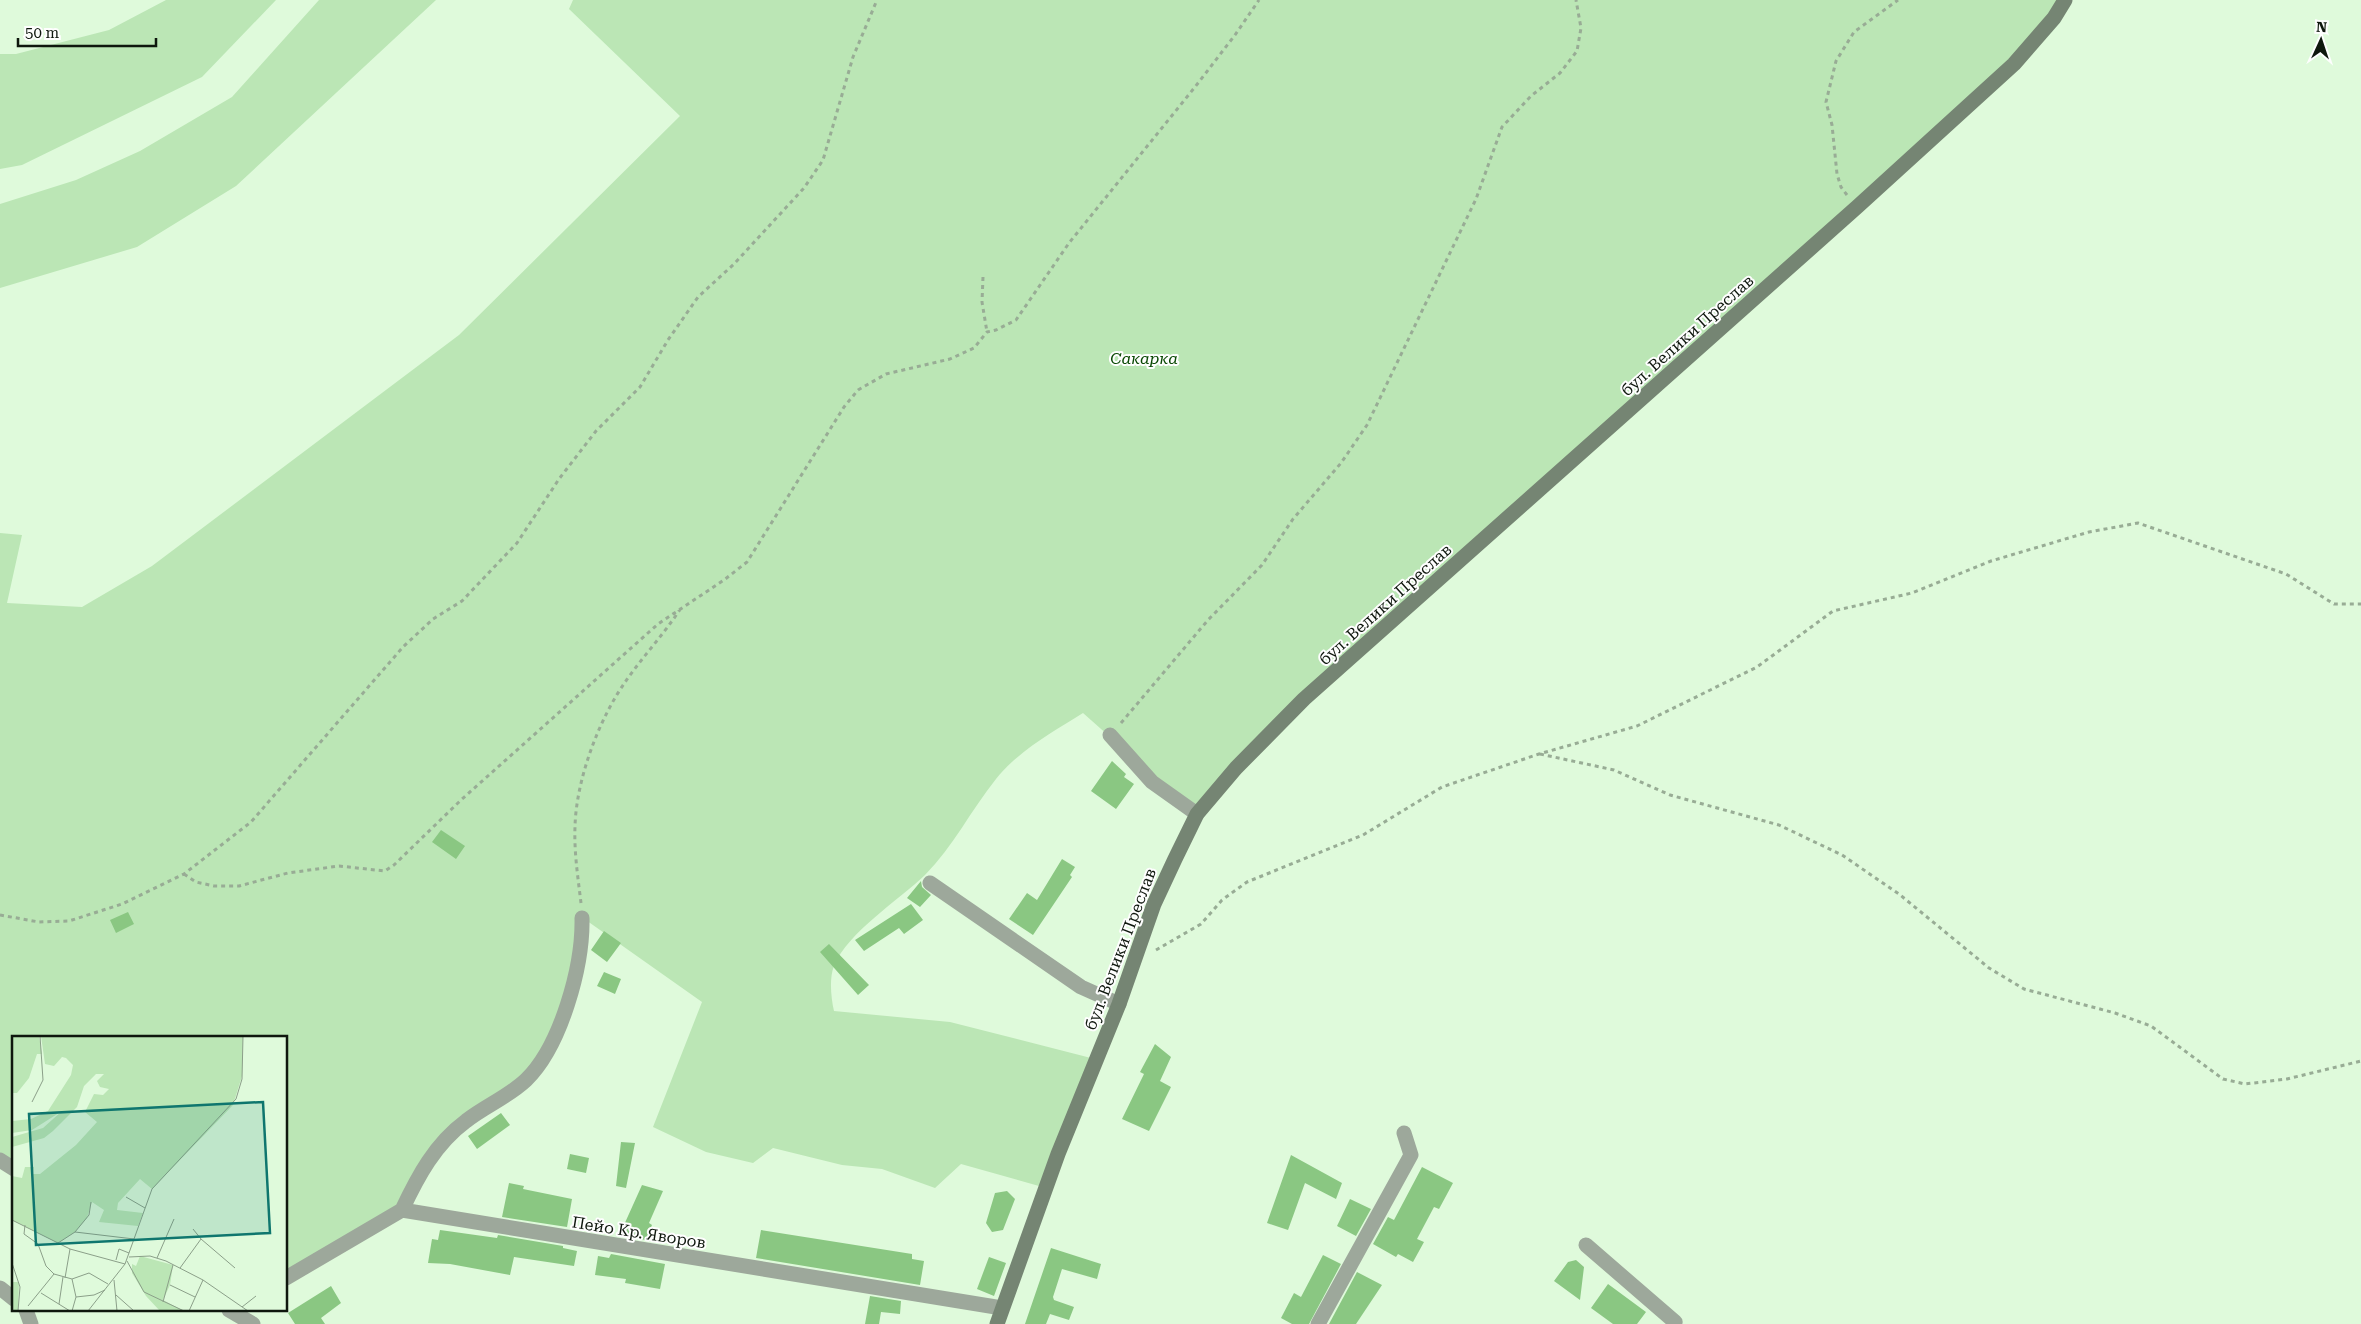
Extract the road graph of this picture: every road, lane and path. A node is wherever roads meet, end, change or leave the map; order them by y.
1 (877, 0) edge
2 (1258, 0) edge
3 (1576, 0) edge
4 (1898, 0) edge
5 (2065, 0) edge
6 (1857, 208) junction
7 (983, 277) dead end
8 (987, 332) junction
9 (2361, 604) edge
10 (682, 606) junction
11 (1110, 735) joint
12 (1539, 754) junction
13 (1197, 814) junction
14 (184, 874) junction
15 (930, 883) dead end
16 (0, 915) edge
17 (582, 918) joint
18 (1132, 968) junction
19 (1119, 1004) junction
20 (2361, 1061) edge
21 (1404, 1133) dead end
22 (0, 1160) edge
23 (12, 1168) edge
24 (402, 1210) junction
25 (1586, 1245) dead end
26 (288, 1277) edge
27 (0, 1288) edge
28 (12, 1297) edge
29 (1002, 1308) junction
30 (27, 1312) edge
31 (233, 1312) edge
32 (31, 1324) edge
33 (253, 1324) edge
34 (998, 1324) edge
35 (1318, 1324) edge
36 (1674, 1324) edge

1 - 14 path
2 - 8 path
3 - 11 path
4 - 6 path
5 - 6 main road, бул. Велики Преслав
6 - 13 main road, бул. Велики Преслав
7 - 8 path
8 - 10 path
9 - 12 path
10 - 14 path
10 - 17 path
11 - 13 street
12 - 18 path
12 - 20 path
13 - 18 main road, бул. Велики Преслав
14 - 16 path
15 - 19 street
17 - 24 street
18 - 19 main road, бул. Велики Преслав
19 - 29 main road, бул. Велики Преслав
21 - 35 street
22 - 23 street
24 - 26 street
24 - 29 street, Пейо Кр. Яворов
25 - 36 street
27 - 28 street
29 - 34 main road, бул. Велики Преслав
30 - 32 street
31 - 33 street

